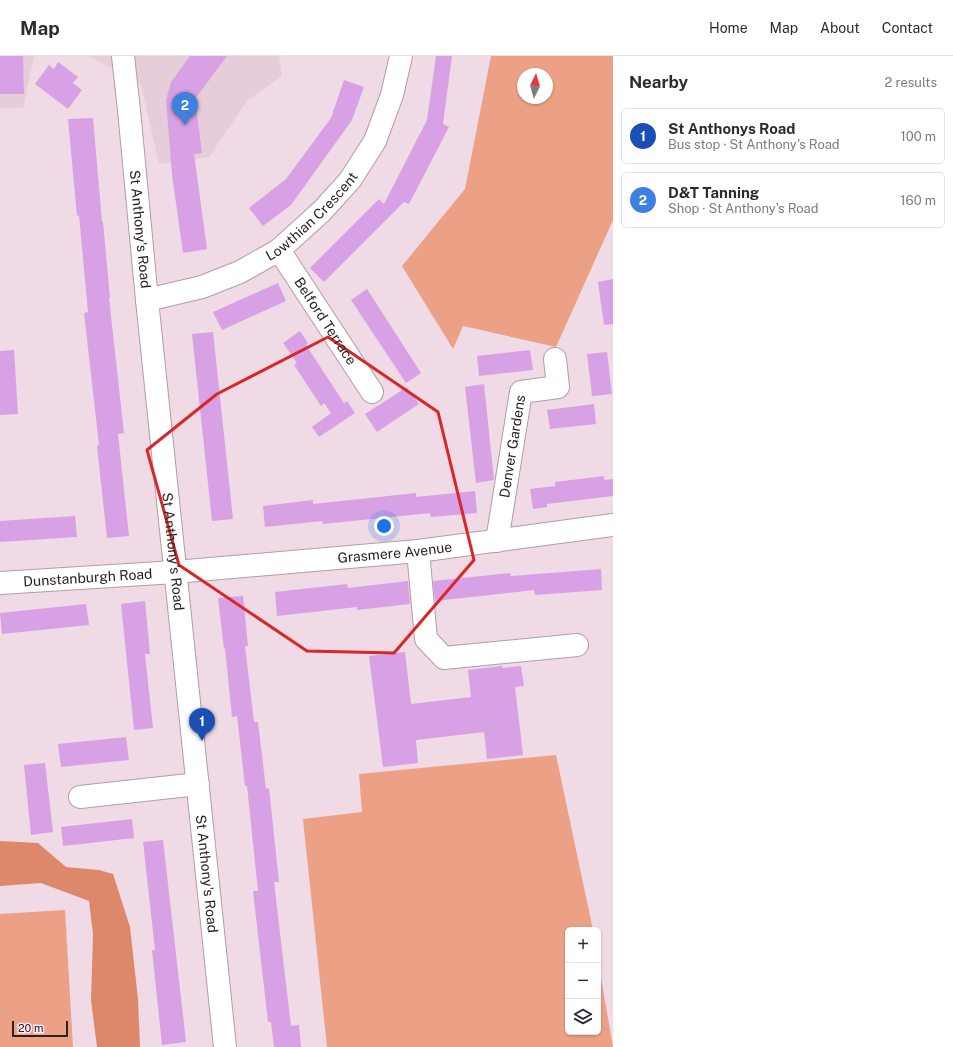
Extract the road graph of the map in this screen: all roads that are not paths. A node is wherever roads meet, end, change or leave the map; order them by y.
1 (122, 56) edge
2 (401, 56) edge
3 (279, 250) junction
4 (147, 300) junction
5 (555, 359) dead end
6 (372, 392) dead end
7 (613, 525) edge
8 (497, 541) junction
9 (418, 551) junction
10 (175, 572) junction
11 (0, 583) edge
12 (578, 645) dead end
13 (198, 784) junction
14 (80, 797) dead end
15 (225, 1047) edge

1 - 4 street, St Anthony's Road
2 - 3 street, Lowthian Crescent
3 - 4 street, Lowthian Crescent
3 - 6 street, Belford Terrace
4 - 10 street, St Anthony's Road
5 - 8 street, Denver Gardens
7 - 8 street, Grasmere Avenue
8 - 9 street, Grasmere Avenue
9 - 10 street, Grasmere Avenue
9 - 12 street
10 - 11 street, Dunstanburgh Road
10 - 13 street, St Anthony's Road
13 - 14 street
13 - 15 street, St Anthony's Road

